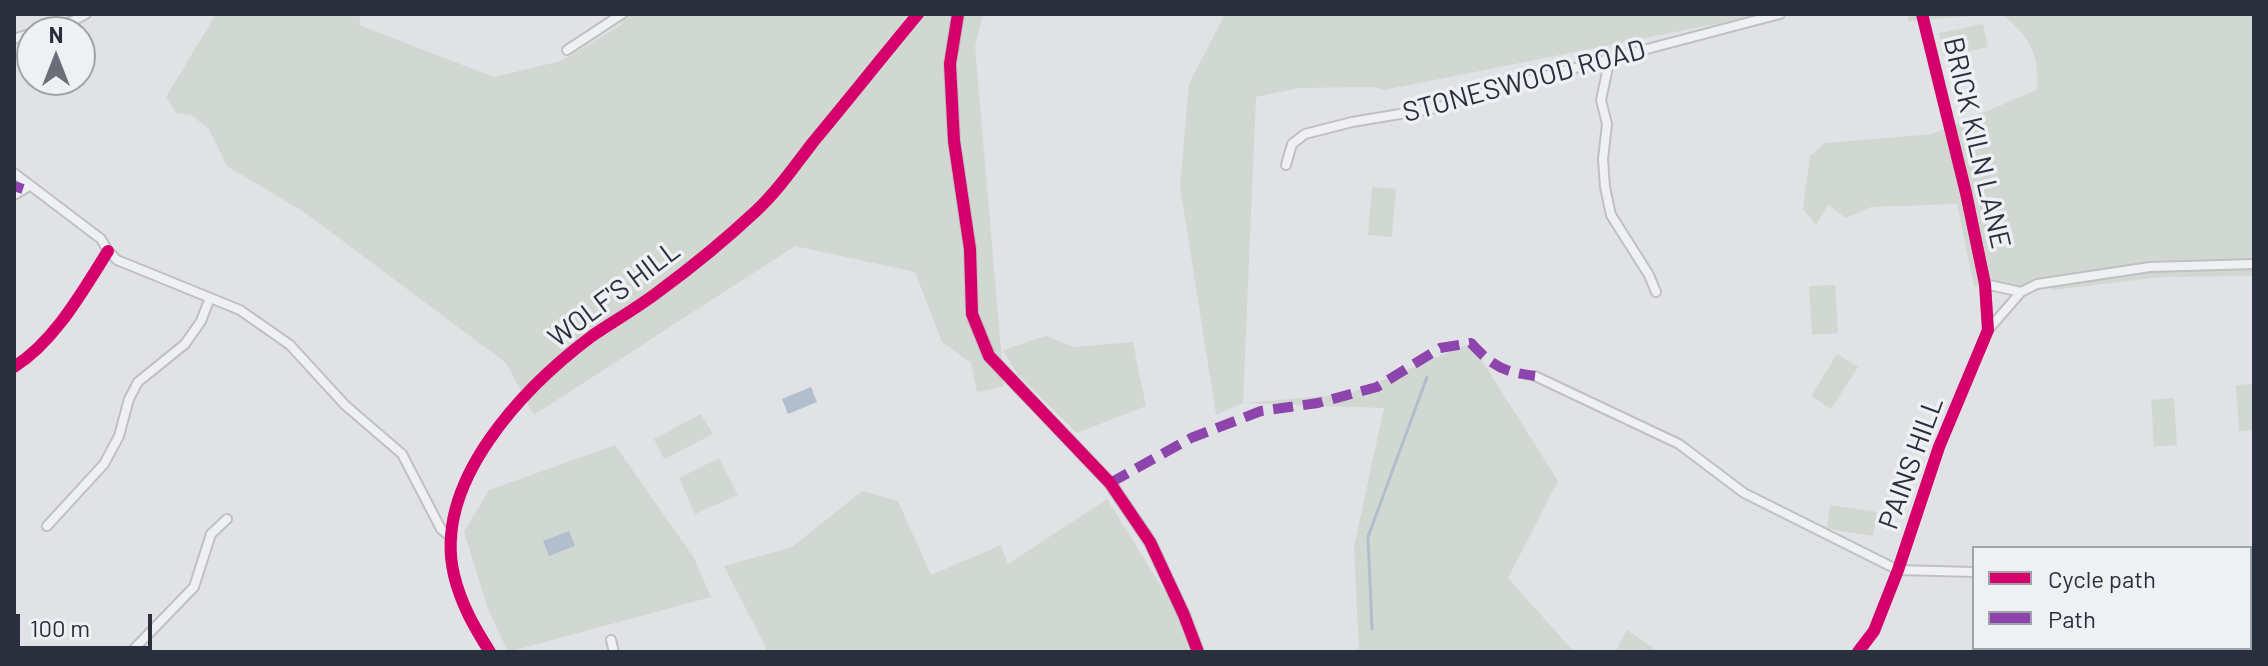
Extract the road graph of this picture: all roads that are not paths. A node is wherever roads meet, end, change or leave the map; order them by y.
1 (622, 14) edge
2 (918, 14) edge
3 (958, 14) edge
4 (1780, 14) edge
5 (1922, 14) edge
6 (567, 50) dead end
7 (1610, 58) junction
8 (1286, 165) dead end
9 (14, 173) edge
10 (29, 186) junction
11 (14, 195) edge
12 (108, 251) junction
13 (2254, 264) edge
14 (1985, 284) junction
15 (1656, 292) dead end
16 (2021, 292) junction
17 (210, 298) junction
18 (1988, 330) junction
19 (14, 367) edge
20 (1535, 376) dead end
21 (64, 509) junction
22 (73, 515) dead end
23 (227, 519) dead end
24 (47, 526) dead end
25 (452, 538) junction
26 (1898, 570) junction
27 (1972, 572) edge
28 (611, 640) dead end
29 (131, 652) edge
30 (490, 652) edge
31 (614, 652) edge
32 (1198, 652) edge
33 (1858, 652) edge

1 - 6 street
2 - 25 street, WOLF'S HILL
3 - 32 street
4 - 7 street, STONESWOOD ROAD
5 - 14 street, BRICK KILN LANE
7 - 8 street, STONESWOOD ROAD
7 - 15 street
9 - 10 street
10 - 11 street
10 - 12 street
12 - 17 street
12 - 19 street
13 - 16 street
14 - 16 street
14 - 18 street, PAINS HILL
16 - 18 street
17 - 21 street
17 - 25 street
18 - 26 street, PAINS HILL
20 - 26 street, PAINS HILL
21 - 22 street
21 - 24 street
23 - 29 street
25 - 30 street, WOLF'S HILL
26 - 27 street
26 - 33 street, PAINS HILL
28 - 31 street

